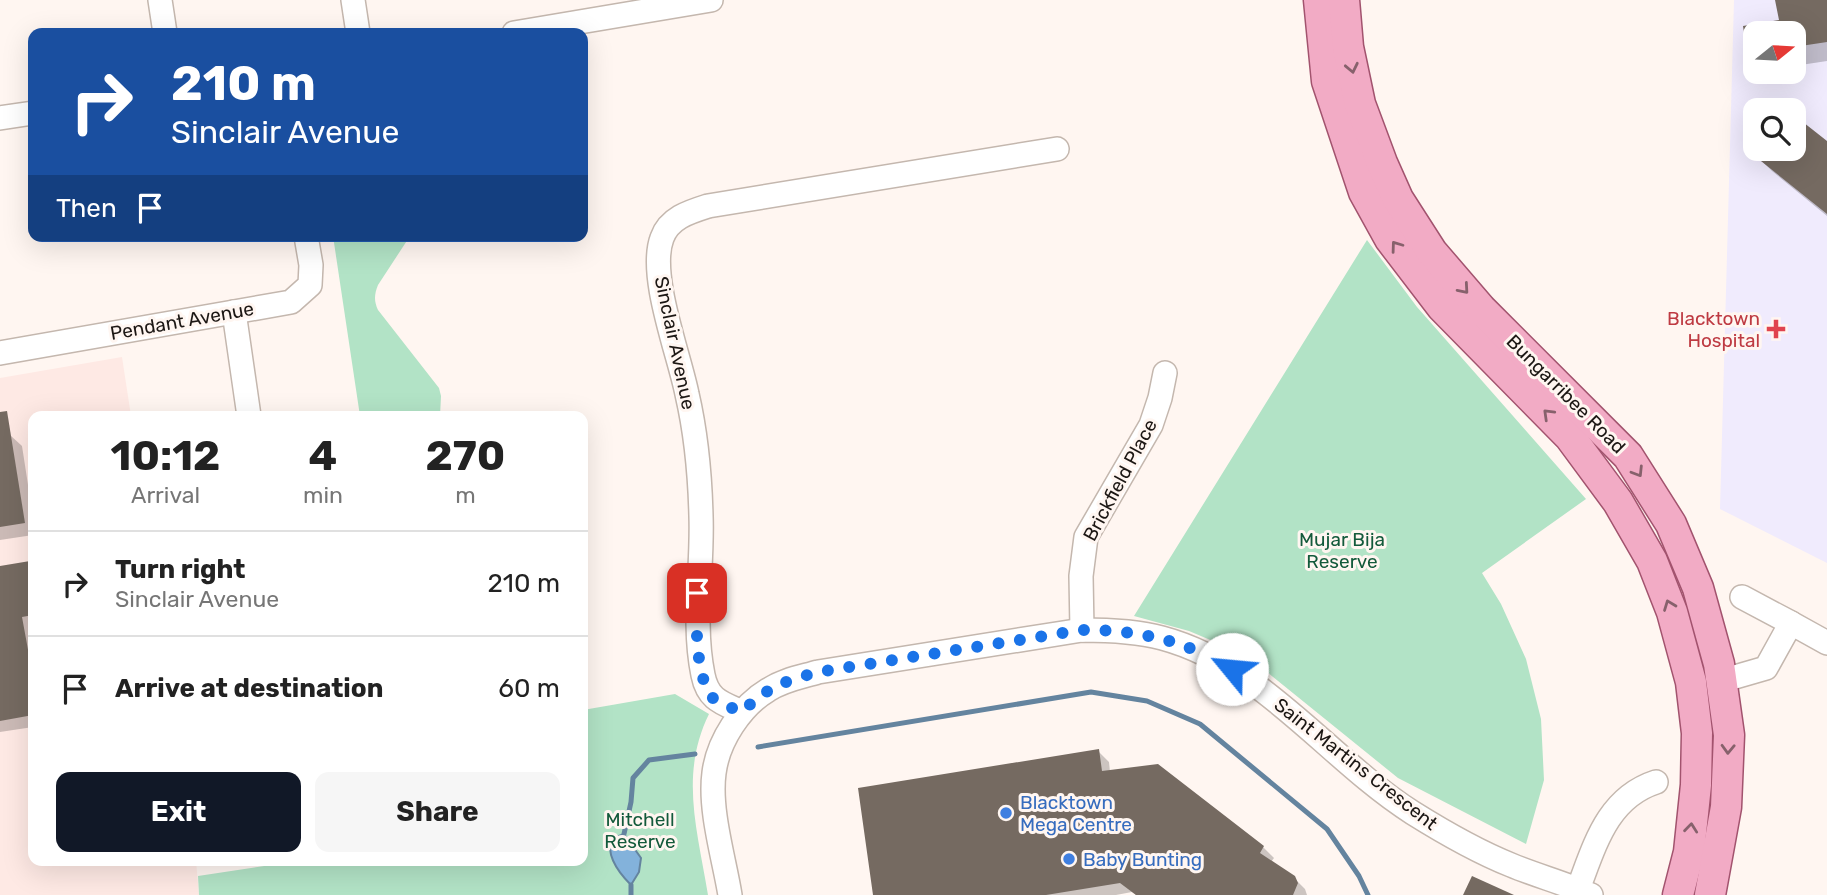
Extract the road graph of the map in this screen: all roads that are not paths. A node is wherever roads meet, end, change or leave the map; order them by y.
1 (160, 0) edge
2 (353, 0) edge
3 (710, 0) edge
4 (1319, 0) edge
5 (1344, 0) edge
6 (601, 9) edge
7 (164, 28) edge
8 (357, 28) edge
9 (532, 28) edge
10 (28, 114) edge
11 (0, 118) edge
12 (1057, 149) dead end
13 (307, 242) edge
14 (234, 312) junction
15 (0, 353) edge
16 (1165, 373) dead end
17 (248, 411) edge
18 (1742, 597) dead end
19 (1791, 623) junction
20 (1082, 630) junction
21 (1827, 643) edge
22 (1721, 681) junction
23 (742, 712) junction
24 (1656, 782) dead end
25 (1584, 892) edge
26 (730, 895) edge
27 (1678, 895) edge
28 (1710, 895) edge

1 - 7 street
2 - 8 street
3 - 6 street
27 -> 4 main road, Bungarribee Road
5 -> 22 main road, Bungarribee Road
6 - 9 street
10 - 11 street
12 - 23 street, Sinclair Avenue
13 - 14 street, Pendant Avenue
14 - 15 street, Pendant Avenue
14 - 17 street
16 - 20 street, Brickfield Place
18 - 19 street
19 - 21 street
19 - 22 street
20 - 23 street, Saint Martins Crescent
20 - 25 street, Saint Martins Crescent
22 -> 28 main road, Bungarribee Road
23 - 26 street, Saint Martins Crescent
24 - 25 street

